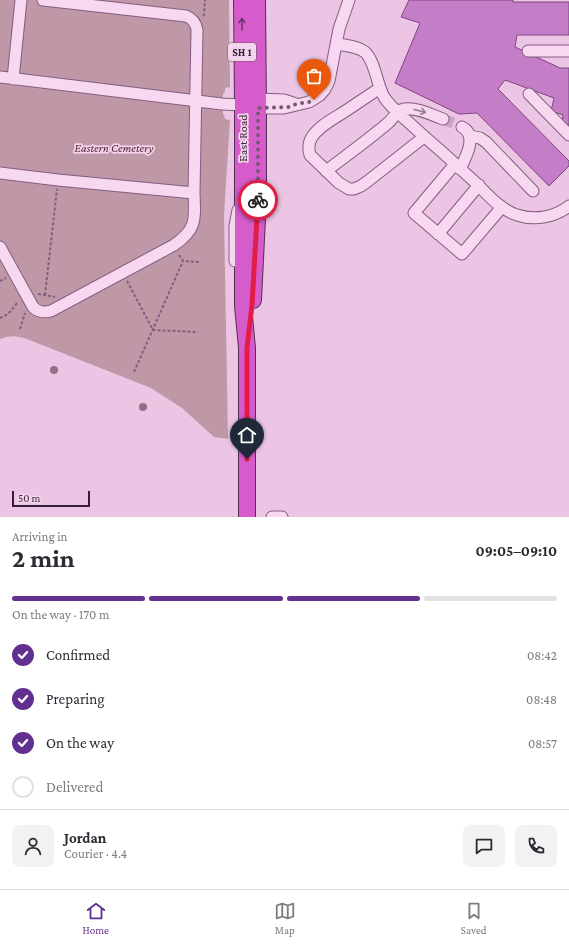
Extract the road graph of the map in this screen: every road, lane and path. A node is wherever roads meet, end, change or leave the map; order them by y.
1 (21, 0) edge
2 (43, 0) edge
3 (205, 0) edge
4 (242, 0) edge
5 (257, 0) edge
6 (349, 0) edge
7 (194, 21) junction
8 (336, 44) junction
9 (528, 51) dead end
10 (569, 51) edge
11 (0, 77) edge
12 (13, 79) junction
13 (380, 88) junction
14 (529, 94) dead end
15 (196, 101) junction
16 (258, 103) junction
17 (243, 105) junction
18 (398, 113) junction
19 (443, 119) tunnel mouth
20 (462, 127) tunnel mouth
21 (569, 135) edge
22 (470, 136) junction
23 (424, 137) junction
24 (457, 166) junction
25 (326, 171) junction
26 (0, 173) edge
27 (58, 180) junction
28 (478, 186) junction
29 (533, 191) dead end
30 (194, 193) junction
31 (569, 206) edge
32 (502, 207) junction
33 (438, 234) junction
34 (174, 245) junction
35 (0, 247) edge
36 (183, 261) junction
37 (200, 262) dead end
38 (122, 273) junction
39 (45, 295) junction
40 (27, 298) junction
41 (72, 300) junction
42 (0, 318) edge
43 (20, 329) dead end
44 (153, 330) junction
45 (198, 332) dead end
46 (247, 348) junction
47 (134, 372) dead end
48 (247, 517) edge
49 (272, 517) edge
50 (282, 517) edge

1 - 12 lane
2 - 7 lane
3 - 7 path
17 -> 4 highway, East Road / SH 1
5 - 16 highway, East Road / SH 1
6 - 8 lane
7 - 15 lane
8 - 13 lane
8 - 16 lane
9 - 10 lane
11 - 12 lane
12 - 15 lane
13 - 18 lane
13 - 25 lane
14 - 21 lane
15 - 17 lane
15 - 30 lane
16 - 17 lane
16 - 46 highway, East Road / SH 1
17 - 46 highway, East Road / SH 1
18 -> 19 lane
18 - 23 lane
18 - 25 lane
20 - 22 lane
22 - 24 lane
22 - 29 lane
23 - 24 lane
23 - 25 lane
24 - 28 lane
24 - 33 lane
26 - 27 lane
27 - 30 lane
27 - 39 path
28 - 32 lane
28 - 33 lane
30 - 34 lane
31 - 32 lane
32 - 33 lane
34 - 36 path
34 - 38 lane
35 - 40 lane
36 - 37 path
36 - 44 path
38 - 41 lane
38 - 44 path
39 - 40 path
39 - 41 path
40 - 41 lane
40 - 42 path
40 - 43 path
44 - 45 path
44 - 47 path
46 - 48 highway, East Road / SH 1
49 - 50 lane

